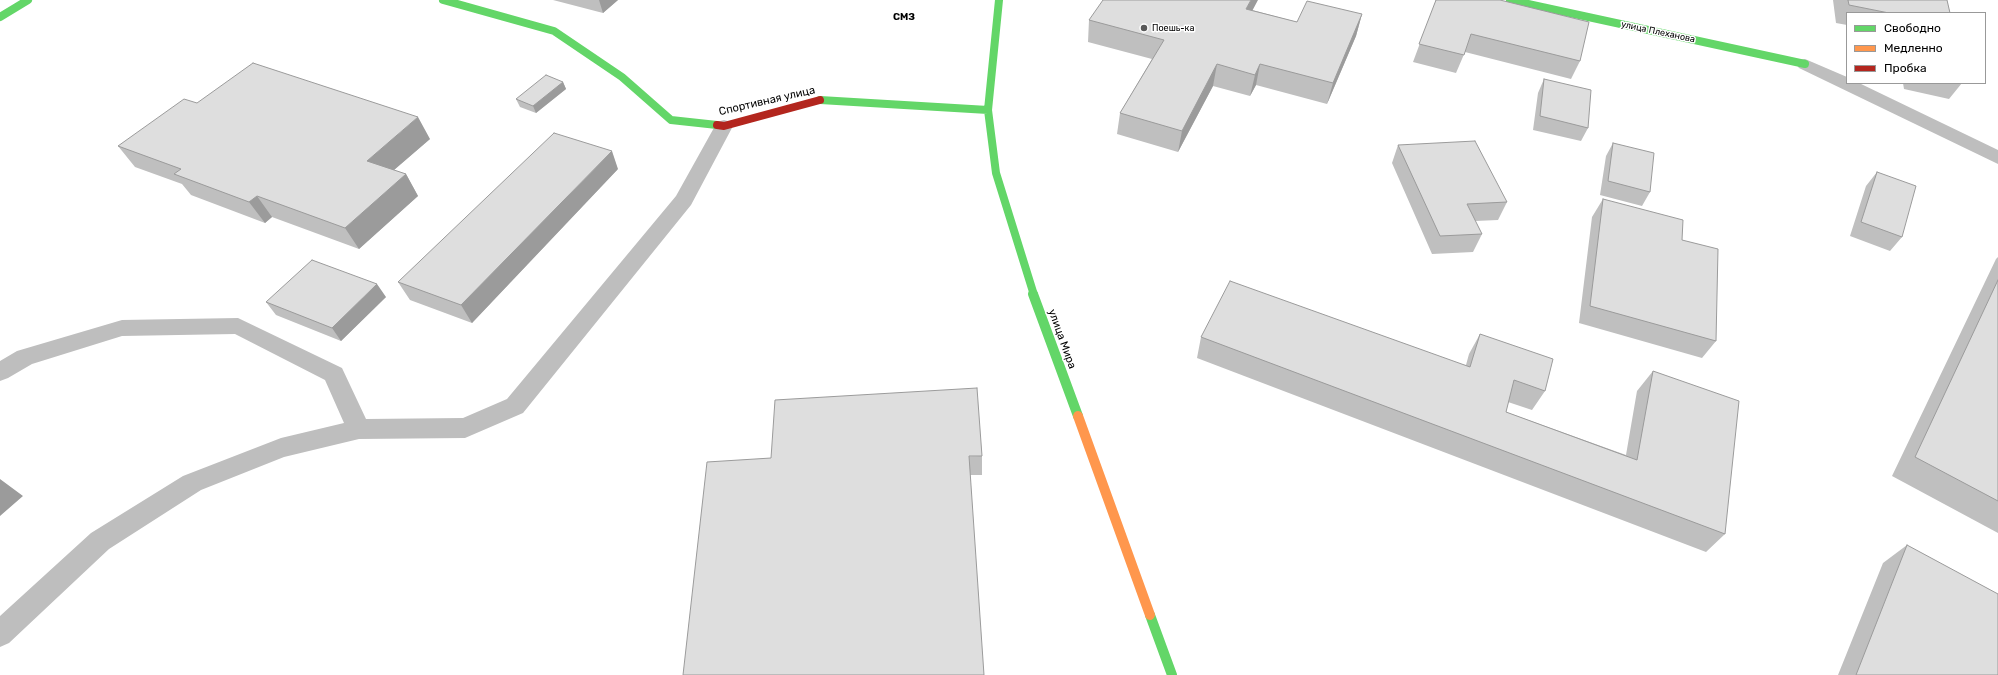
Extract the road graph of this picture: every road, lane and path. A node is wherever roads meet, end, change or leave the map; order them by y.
1 (28, 0) edge
2 (443, 0) edge
3 (999, 0) edge
4 (1510, 0) edge
5 (0, 17) edge
6 (1805, 64) joint
7 (1846, 84) edge
8 (1846, 84) edge
9 (988, 110) junction
10 (724, 126) junction
11 (1998, 158) edge
12 (0, 372) edge
13 (359, 429) junction
14 (0, 634) edge
15 (1172, 675) edge

1 - 5 main road
2 - 10 main road, Спортивная улица
3 - 9 main road, улица Мира
4 - 6 main road, улица Плеханова
6 - 8 lane
7 - 11 lane
9 - 10 main road, Спортивная улица
9 - 15 main road, улица Мира
10 - 13 lane
12 - 13 lane
13 - 14 lane

